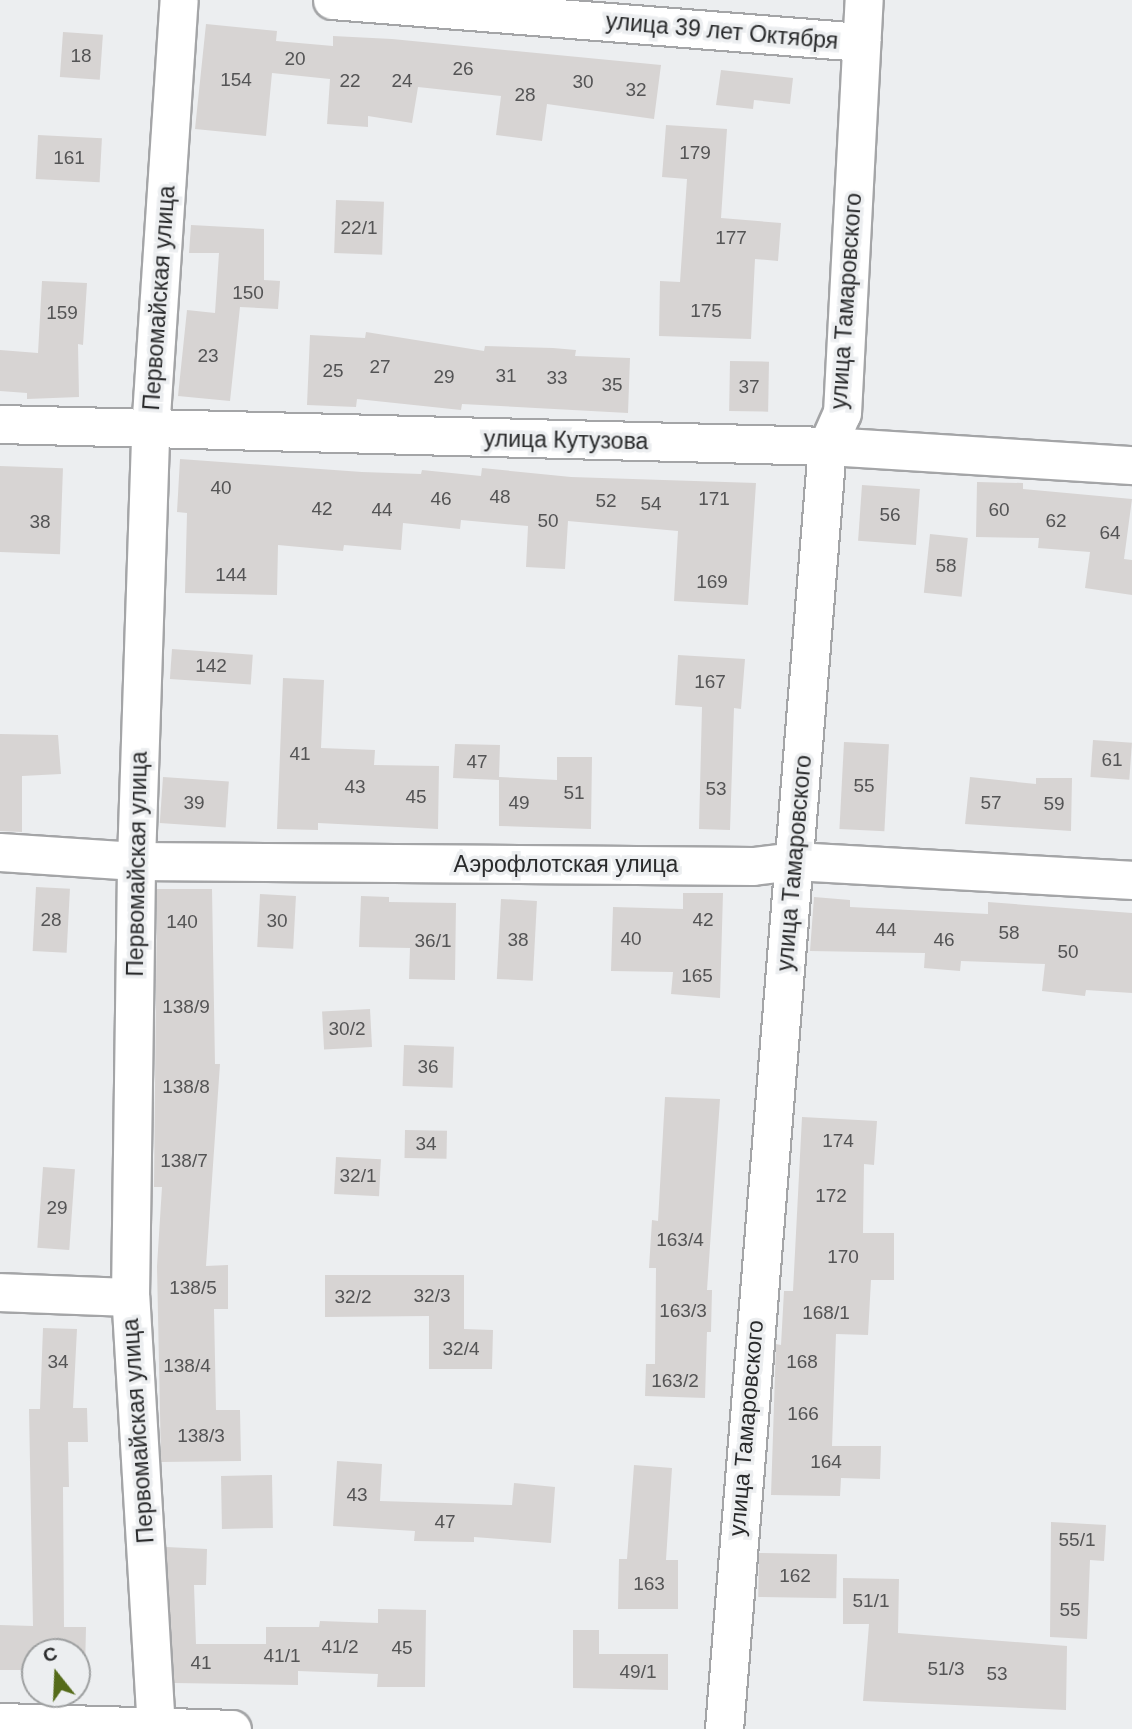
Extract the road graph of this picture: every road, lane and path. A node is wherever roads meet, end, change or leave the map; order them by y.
1 (179, 0) edge
2 (332, 0) edge
3 (864, 0) edge
4 (861, 42) junction
5 (0, 424) edge
6 (150, 431) junction
7 (827, 446) junction
8 (1132, 466) edge
9 (0, 852) edge
10 (136, 861) junction
11 (794, 861) junction
12 (1132, 880) edge
13 (0, 1292) edge
14 (130, 1297) junction
15 (0, 1722) edge
16 (156, 1727) edge
17 (232, 1729) edge
18 (724, 1729) edge

1 - 6 street, Первомайская улица
2 - 4 street, улица 39 лет Октября
3 - 4 street, улица Тамаровского
4 - 7 street, улица Тамаровского
5 - 6 street, улица Кутузова
6 - 7 street, улица Кутузова
6 - 10 street, Первомайская улица
7 - 8 street, улица Кутузова
7 - 11 street, улица Тамаровского
9 - 10 street, Аэрофлотская улица
10 - 11 street, Аэрофлотская улица
10 - 14 street, Первомайская улица
11 - 12 street, Аэрофлотская улица
11 - 18 street, улица Тамаровского
13 - 14 street
14 - 16 street, Первомайская улица
15 - 16 street
16 - 17 street

